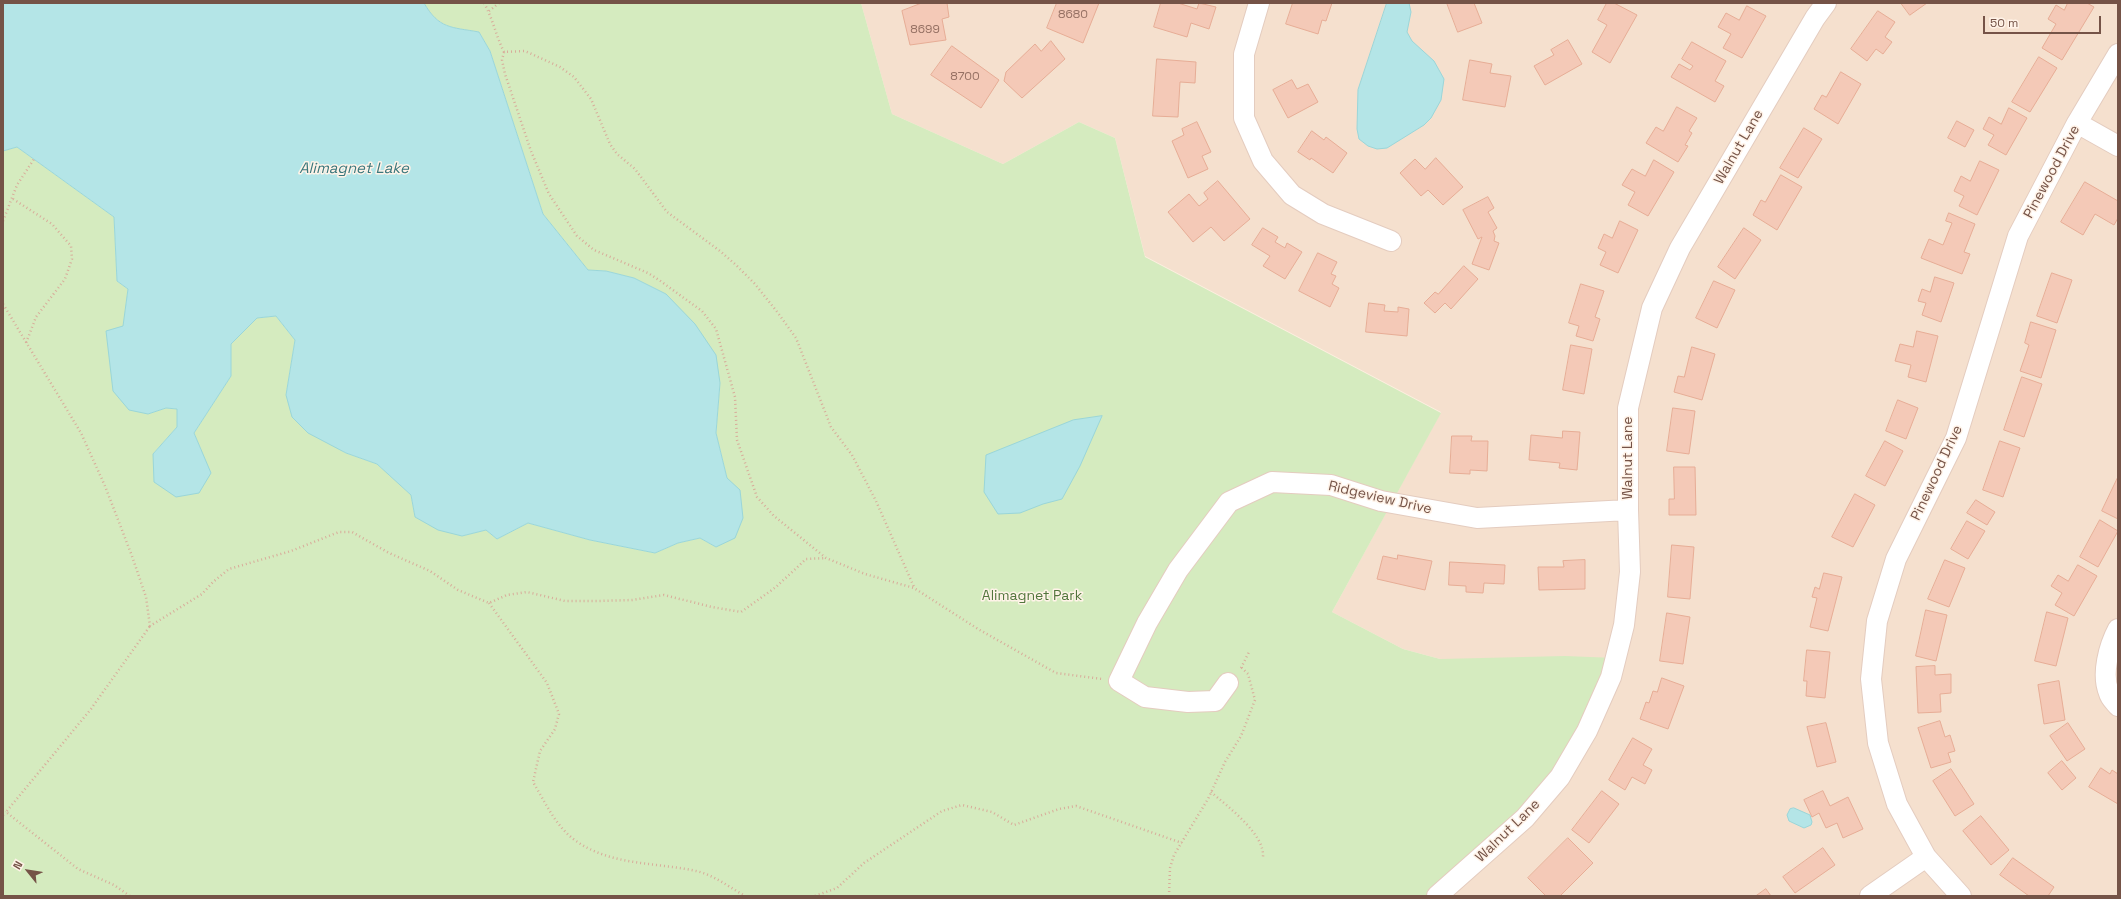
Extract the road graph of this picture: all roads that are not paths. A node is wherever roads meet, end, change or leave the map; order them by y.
1 (1259, 3) edge
2 (1826, 3) edge
3 (2118, 54) edge
4 (2077, 123) junction
5 (2118, 146) edge
6 (1391, 241) dead end
7 (1628, 510) junction
8 (2118, 629) edge
9 (1228, 683) dead end
10 (2118, 706) edge
11 (1926, 857) junction
12 (1437, 896) edge
13 (1870, 896) edge
14 (1961, 896) edge

1 - 6 street
2 - 7 street, Walnut Lane
3 - 4 street, Pinewood Drive
4 - 5 street
4 - 11 street, Pinewood Drive
7 - 9 street, Ridgeview Drive
7 - 12 street, Walnut Lane
8 - 10 street
11 - 13 street
11 - 14 street, Pinewood Drive

